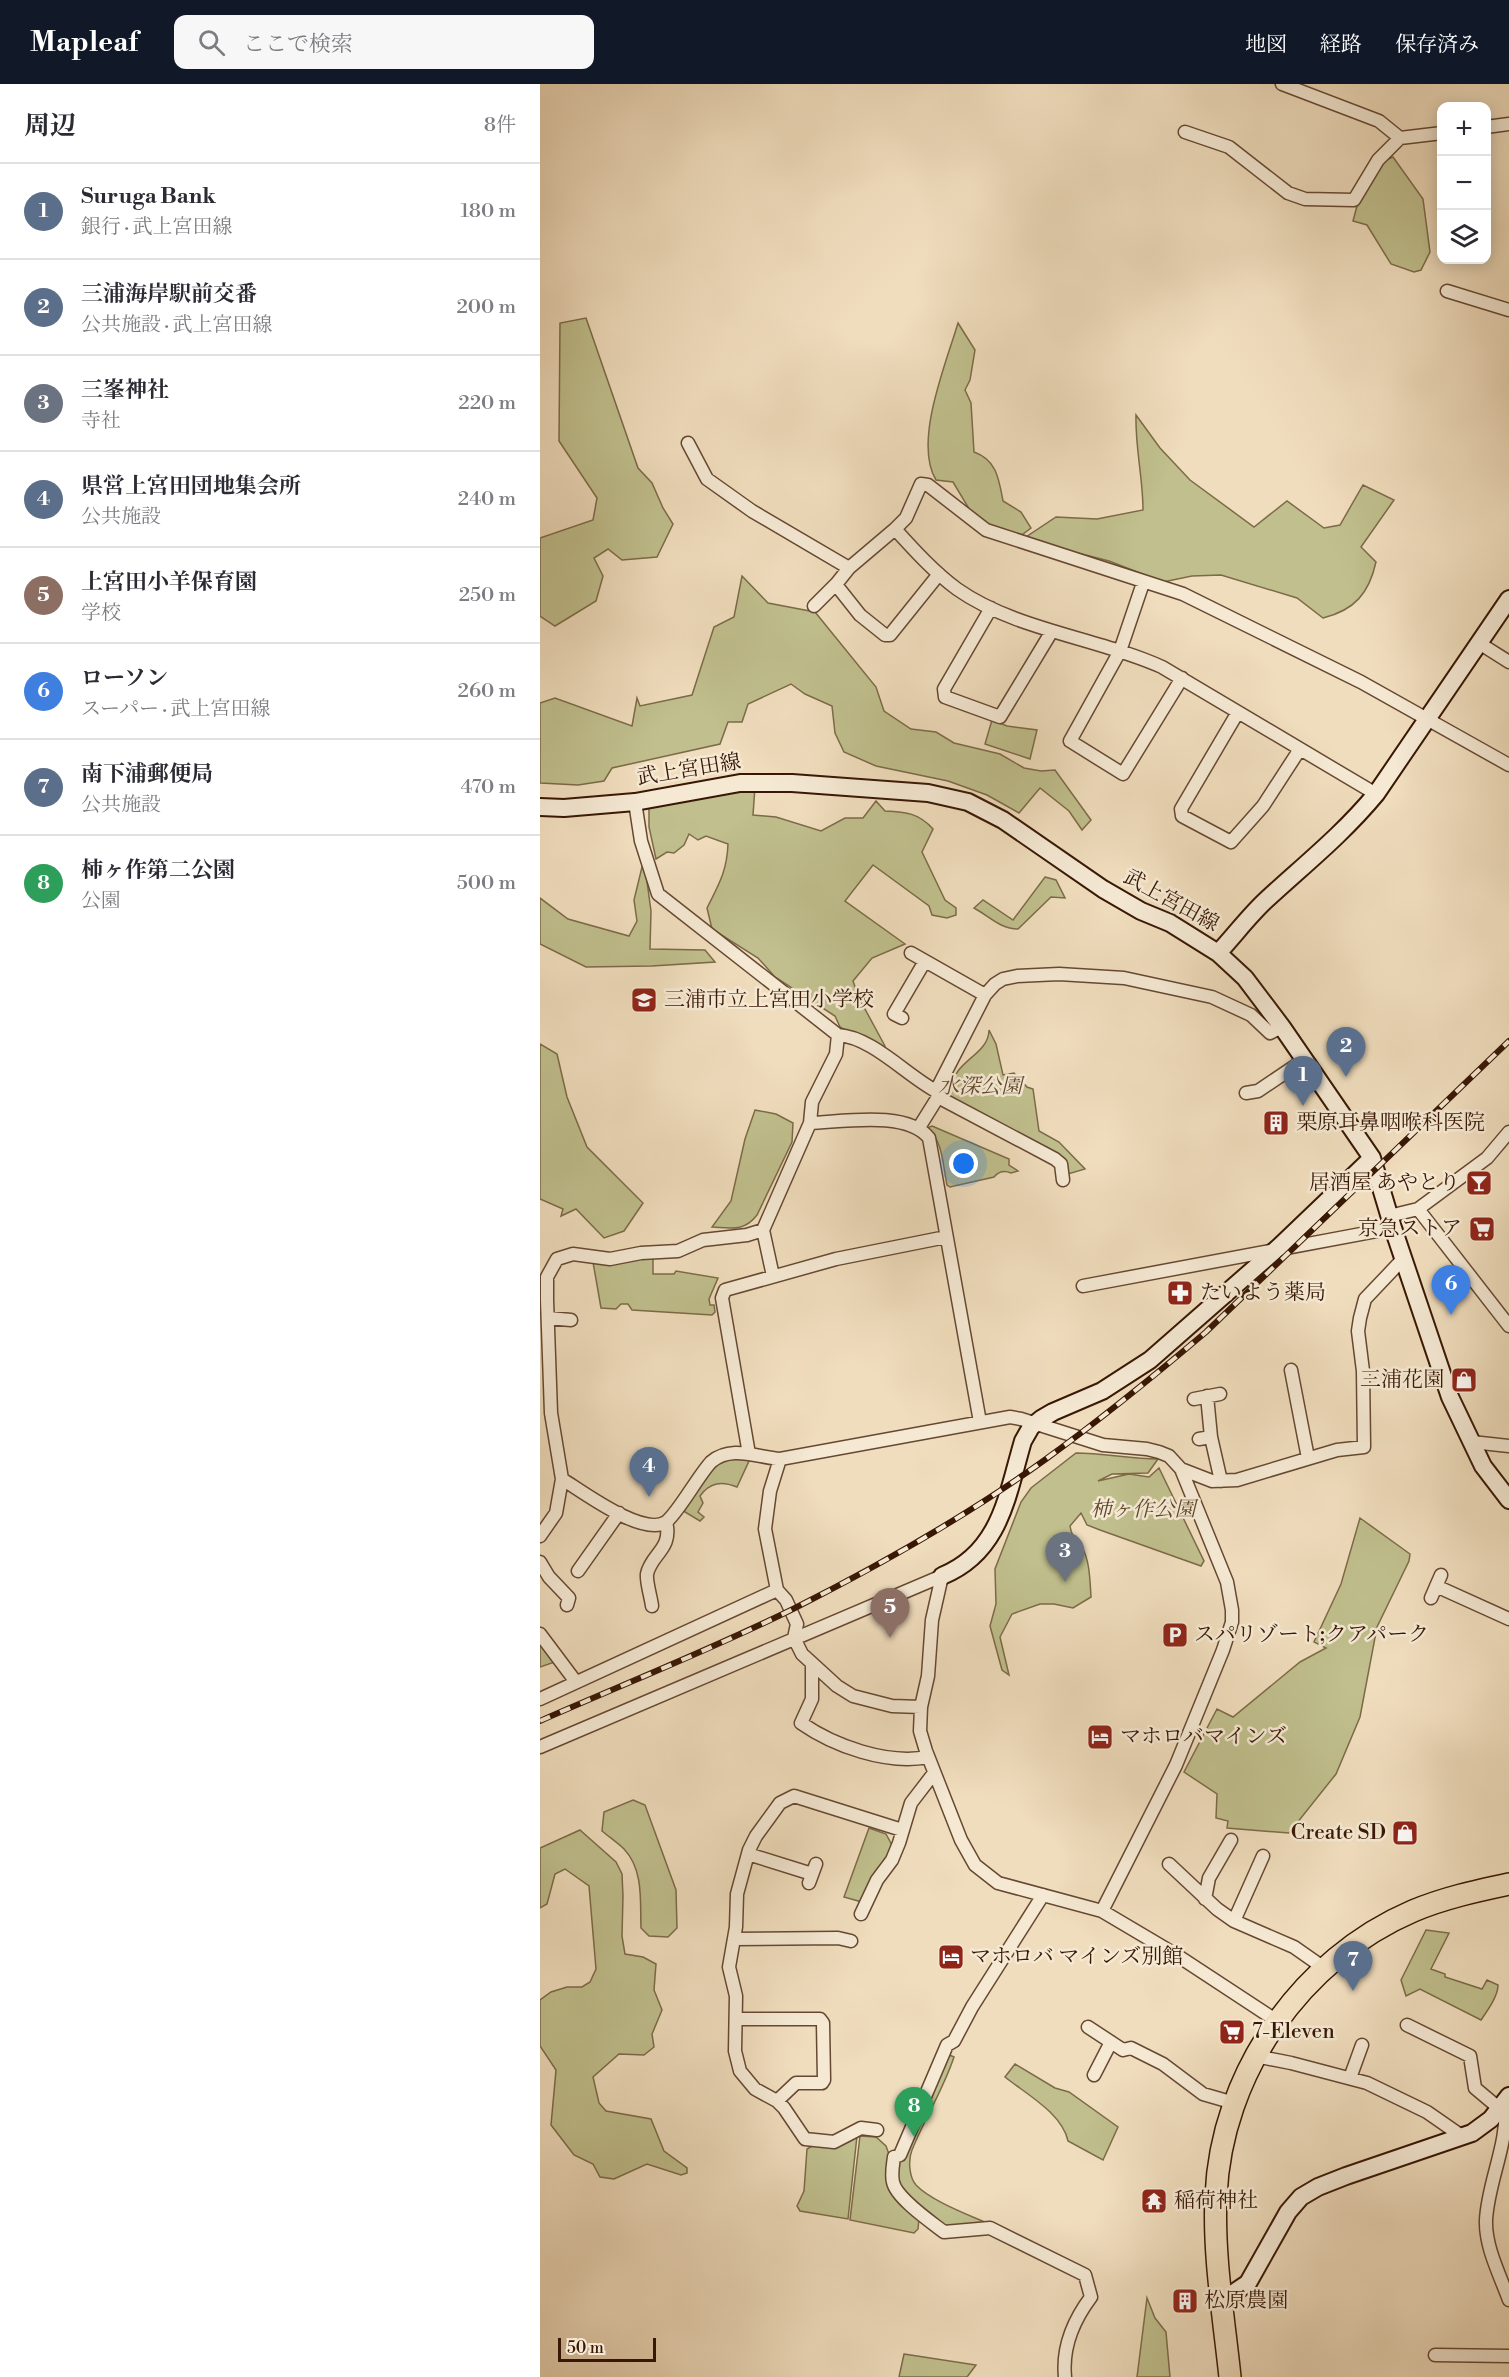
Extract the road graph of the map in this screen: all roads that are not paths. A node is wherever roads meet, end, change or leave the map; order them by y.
1 (1282, 84) edge
2 (1509, 124) edge
3 (1491, 126) edge
4 (1185, 132) dead end
5 (1437, 134) edge
6 (1400, 138) junction
7 (1447, 291) dead end
8 (1509, 310) edge
9 (688, 443) dead end
10 (895, 529) junction
11 (849, 568) junction
12 (939, 574) junction
13 (837, 583) junction
14 (1143, 583) junction
15 (1509, 599) edge
16 (814, 606) dead end
17 (991, 608) junction
18 (1052, 631) junction
19 (1479, 643) junction
20 (1120, 651) junction
21 (1509, 662) edge
22 (1182, 678) junction
23 (1238, 712) junction
24 (1426, 719) junction
25 (1300, 749) junction
26 (1509, 765) edge
27 (1376, 794) junction
28 (635, 802) junction
29 (540, 807) edge
30 (911, 953) dead end
31 (1218, 953) junction
32 (925, 961) junction
33 (985, 995) junction
34 (902, 1018) dead end
35 (1282, 1027) junction
36 (838, 1035) junction
37 (1304, 1060) junction
38 (1245, 1093) dead end
39 (937, 1094) junction
40 (810, 1124) junction
41 (918, 1129) junction
42 (1509, 1132) edge
43 (1372, 1158) junction
44 (1063, 1180) dead end
45 (1418, 1209) junction
46 (1391, 1222) junction
47 (763, 1230) junction
48 (946, 1237) junction
49 (1272, 1252) junction
50 (1403, 1258) junction
51 (773, 1276) junction
52 (1083, 1286) dead end
53 (548, 1318) junction
54 (571, 1320) dead end
55 (1509, 1326) edge
56 (1291, 1370) dead end
57 (1194, 1399) dead end
58 (980, 1422) junction
59 (1035, 1424) junction
60 (1472, 1442) junction
61 (1509, 1446) edge
62 (749, 1454) junction
63 (1308, 1458) junction
64 (780, 1459) junction
65 (1181, 1470) junction
66 (562, 1479) junction
67 (1221, 1481) junction
68 (1509, 1500) edge
69 (620, 1513) junction
70 (666, 1522) junction
71 (540, 1536) edge
72 (540, 1562) edge
73 (578, 1571) dead end
74 (942, 1576) junction
75 (1436, 1586) dead end
76 (777, 1590) junction
77 (567, 1605) dead end
78 (652, 1606) dead end
79 (1509, 1619) edge
80 (540, 1634) edge
81 (794, 1638) junction
82 (812, 1665) junction
83 (576, 1682) junction
84 (540, 1699) edge
85 (921, 1707) junction
86 (540, 1747) edge
87 (928, 1757) junction
88 (934, 1773) junction
89 (902, 1830) junction
90 (1231, 1840) dead end
91 (748, 1854) junction
92 (1263, 1856) dead end
93 (1169, 1864) dead end
94 (812, 1874) dead end
95 (1509, 1884) edge
96 (1042, 1895) junction
97 (1206, 1899) junction
98 (1102, 1911) junction
99 (861, 1914) dead end
100 (1234, 1921) junction
101 (734, 1939) junction
102 (851, 1941) dead end
103 (1324, 1968) junction
104 (737, 2019) junction
105 (1277, 2021) junction
106 (1407, 2025) dead end
107 (1088, 2027) dead end
108 (1111, 2042) junction
109 (1362, 2045) dead end
110 (1256, 2056) junction
111 (1094, 2075) dead end
112 (1350, 2078) junction
113 (777, 2101) junction
114 (1234, 2103) junction
115 (1505, 2103) edge
116 (877, 2130) dead end
117 (1507, 2131) edge
118 (1463, 2136) junction
119 (1223, 2300) junction
120 (1509, 2300) edge
121 (1435, 2355) dead end
122 (1509, 2356) edge
123 (1065, 2377) edge
124 (1230, 2377) edge

1 - 6 street
2 - 3 street
4 - 6 street
5 - 6 street
7 - 8 street
9 - 11 street
10 - 11 street
10 - 12 street
10 - 14 street
11 - 13 street
12 - 13 street
12 - 17 street
13 - 16 street
14 - 20 street
14 - 24 street
15 - 19 street
17 - 18 street
17 - 18 street
18 - 20 street
19 - 21 street
19 - 24 street
20 - 22 street
20 - 22 street
22 - 23 street
23 - 25 street
23 - 25 street
24 - 26 street
24 - 27 street
25 - 27 street
27 - 31 street
28 - 29 street, 武上宮田線
28 - 31 street, 武上宮田線
28 - 36 street
30 - 32 street
31 - 35 street, 武上宮田線
32 - 33 street
32 - 34 street
33 - 35 street
33 - 39 street
35 - 37 street, 武上宮田線
36 - 39 street
36 - 40 street
37 - 38 street
37 - 43 street, 武上宮田線
39 - 41 street
39 - 44 street
40 - 41 street
40 - 47 street
41 - 48 street
42 - 45 street
43 - 46 street, 武上宮田線
43 - 49 street
45 - 46 street
45 - 55 street
46 - 49 street
46 - 50 street, 武上宮田線
47 - 51 street
47 - 53 street
48 - 51 street
48 - 58 street
49 - 52 street
49 - 59 street
50 - 60 street, 武上宮田線
50 - 63 street
51 - 62 street
53 - 54 street
53 - 66 street
56 - 63 street
57 - 67 street
58 - 59 street
58 - 64 street
59 - 65 street
59 - 74 street
60 - 61 street
60 - 68 street, 武上宮田線
62 - 64 street
62 - 70 street
63 - 67 street
64 - 76 street
65 - 67 street
65 - 98 street
66 - 69 street
66 - 71 street
69 - 70 street
69 - 73 street
70 - 78 street
72 - 77 street
74 - 81 street
74 - 85 street
75 - 79 street
76 - 81 street
76 - 83 street
80 - 83 street
81 - 82 street
81 - 86 street
82 - 85 street
82 - 87 street
83 - 84 street
85 - 87 street
87 - 88 street
88 - 89 street
88 - 96 street
89 - 91 street
89 - 99 street
90 - 97 street
91 - 94 street
91 - 101 street
92 - 100 street
93 - 97 street
95 - 103 highway
96 - 98 street
96 - 123 street
97 - 100 street
98 - 105 street
100 - 103 street
101 - 102 street
101 - 104 street
103 - 105 highway
104 - 113 street
104 - 113 street
105 - 110 highway
106 - 115 street
107 - 108 street
108 - 111 street
108 - 114 street
109 - 112 street
110 - 112 street
110 - 114 highway
112 - 118 street
113 - 116 street
114 - 119 highway
115 - 117 street
115 - 118 street
117 - 120 street
118 - 119 street
119 - 124 highway
121 - 122 street

